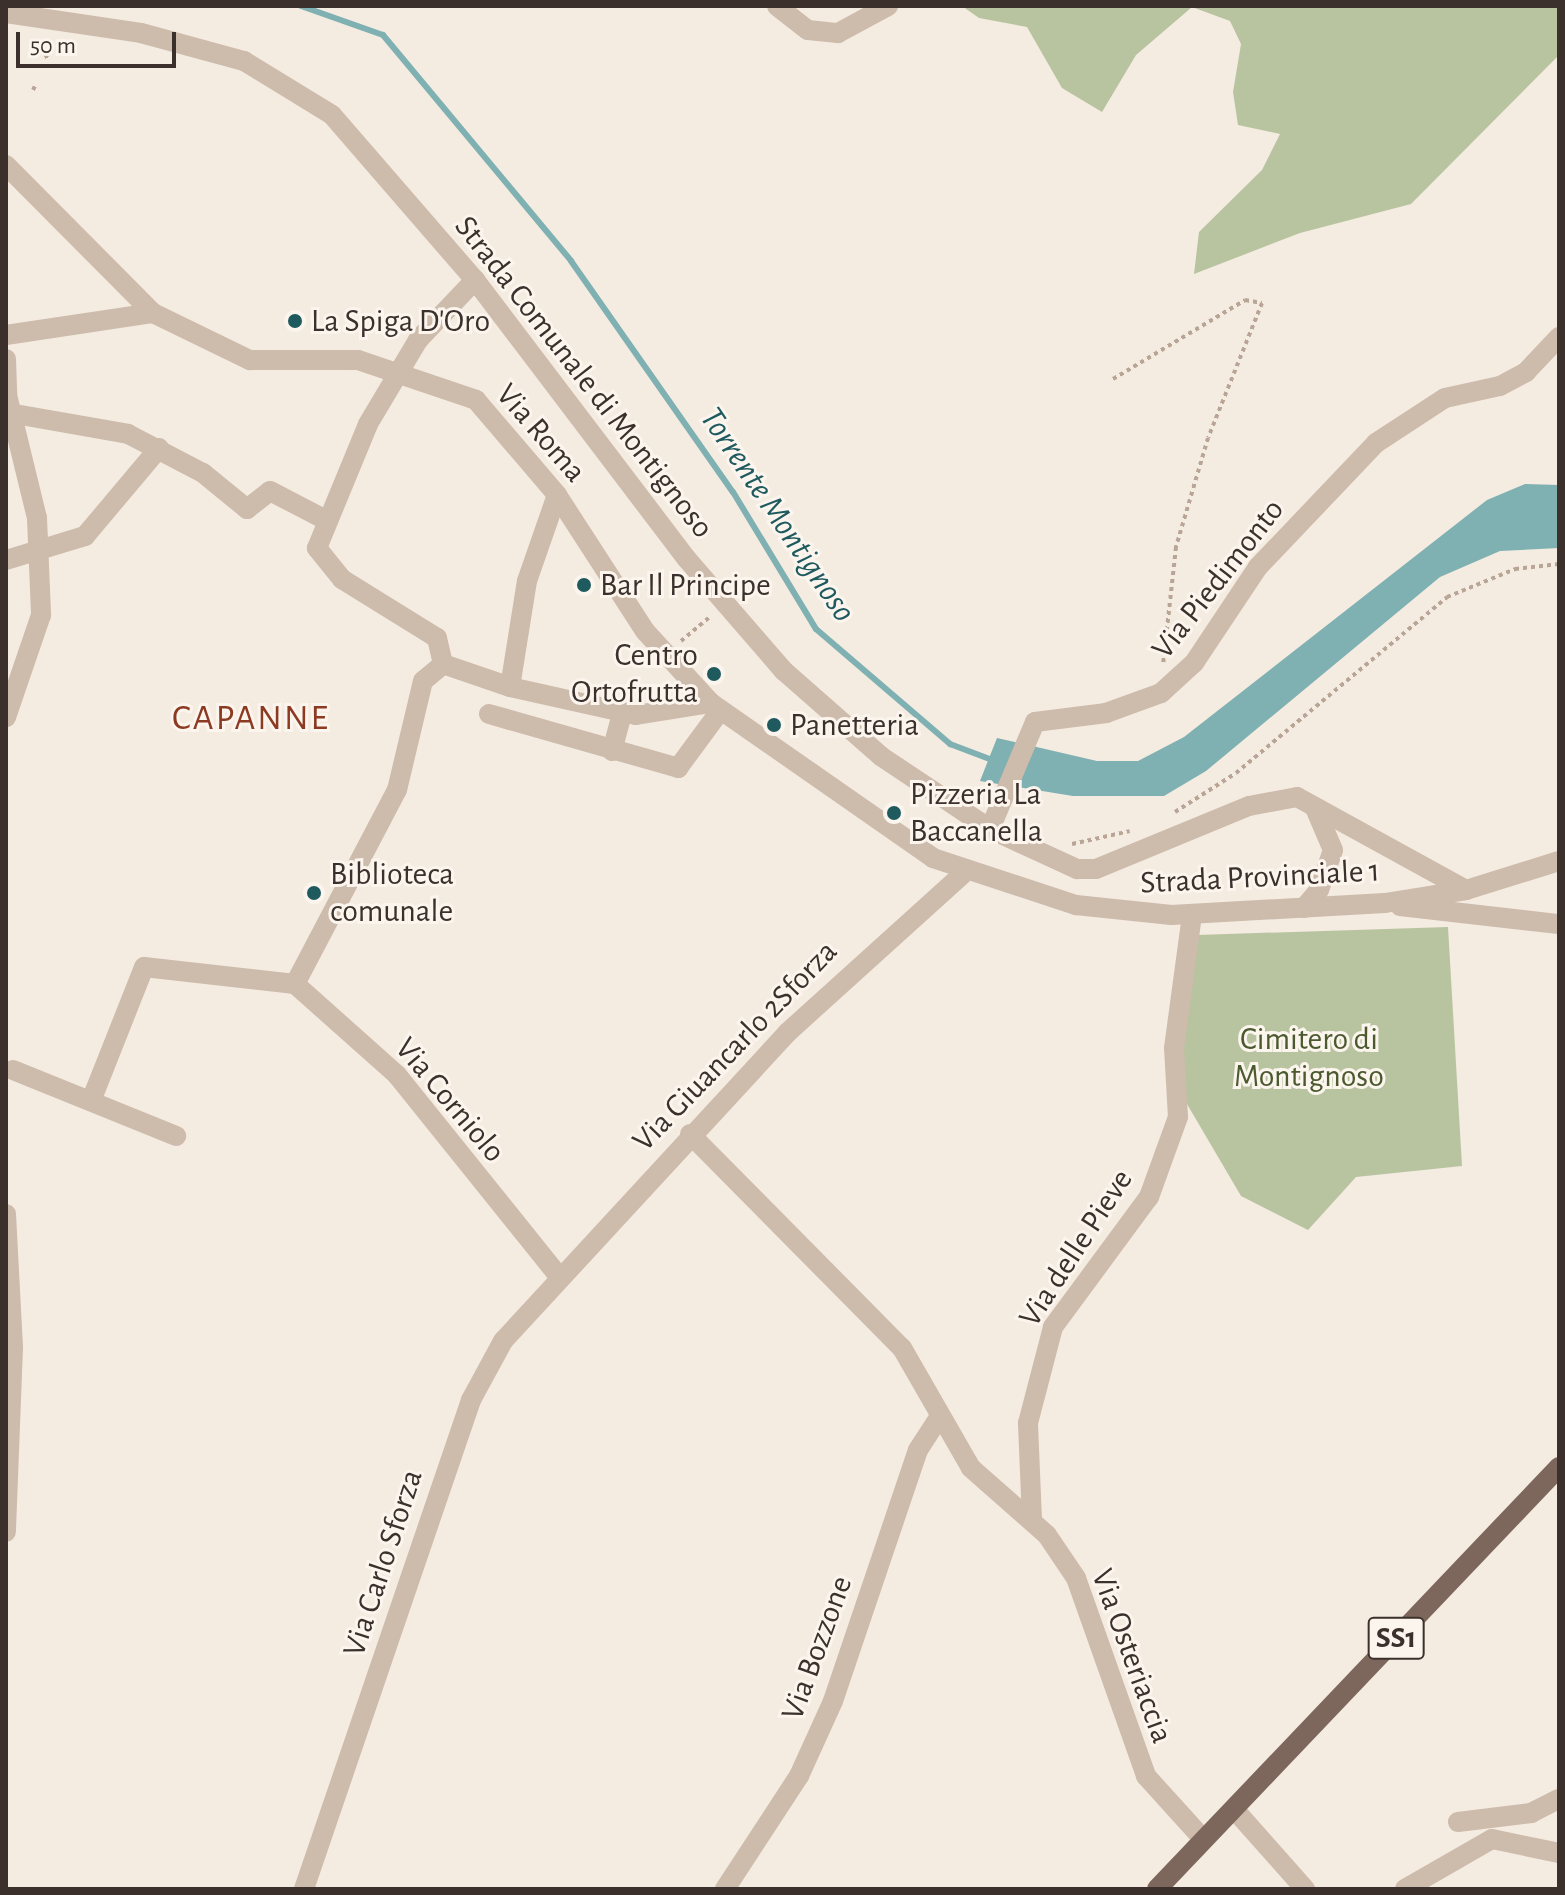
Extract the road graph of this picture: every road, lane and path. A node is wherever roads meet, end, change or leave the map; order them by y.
1 (777, 6) edge
2 (888, 6) edge
3 (6, 13) edge
4 (74, 14) edge
5 (38, 40) dead end
6 (48, 60) dead end
7 (6, 165) edge
8 (475, 280) junction
9 (153, 313) junction
10 (6, 335) edge
11 (1559, 337) edge
12 (6, 359) edge
13 (399, 373) junction
14 (1113, 379) dead end
15 (15, 414) junction
16 (159, 448) junction
17 (557, 495) junction
18 (324, 519) junction
19 (39, 545) junction
20 (6, 560) edge
21 (1559, 564) edge
22 (725, 604) junction
23 (664, 656) junction
24 (443, 664) junction
25 (510, 687) junction
26 (1161, 693) junction
27 (715, 707) junction
28 (622, 713) junction
29 (489, 714) dead end
30 (6, 717) edge
31 (612, 751) junction
32 (1313, 805) junction
33 (1164, 817) dead end
34 (1139, 827) dead end
35 (990, 829) junction
36 (1039, 852) junction
37 (1559, 861) edge
38 (966, 871) junction
39 (1466, 890) junction
40 (1385, 903) junction
41 (1304, 908) junction
42 (1192, 914) junction
43 (1559, 924) edge
44 (295, 984) junction
45 (13, 1070) dead end
46 (91, 1101) junction
47 (690, 1134) junction
48 (176, 1136) dead end
49 (6, 1214) edge
50 (557, 1274) junction
51 (8, 1286) edge
52 (940, 1416) junction
53 (1559, 1467) edge
54 (1032, 1520) junction
55 (6, 1532) edge
56 (1559, 1799) edge
57 (1234, 1809) junction
58 (1458, 1822) dead end
59 (1204, 1840) junction
60 (1559, 1853) edge
61 (304, 1889) edge
62 (725, 1889) edge
63 (1157, 1889) edge
64 (1305, 1889) edge
65 (1405, 1889) edge

1 - 2 street
3 - 4 street, Strada Comunale di Montignoso
4 - 8 street, Strada Comunale di Montignoso
5 - 6 path
7 - 9 street, Via Roma
8 - 13 street
8 - 22 street, Strada Comunale di Montignoso
9 - 10 street
9 - 13 street, Via Roma
11 - 26 street, Via Piedimonto
12 - 15 street
13 - 17 street, Via Roma
13 - 18 street
14 - 26 path
15 - 16 street
15 - 19 street
16 - 18 street
16 - 19 street
17 - 23 street, Via Roma
17 - 25 street
18 - 24 street
19 - 20 street
19 - 30 street
21 - 33 path
22 - 23 path
22 - 35 street, Strada Comunale di Montignoso
23 - 27 street, Via Roma
24 - 25 street
24 - 44 street
25 - 28 street
26 - 35 street, Via Piedimonto
27 - 28 street
27 - 31 street
27 - 38 street, Via Roma
28 - 31 street
29 - 31 street
32 - 36 street, Strada Comunale di Montignoso
32 - 39 street, Strada Comunale di Montignoso
32 - 41 street
34 - 36 path
35 - 36 street, Strada Comunale di Montignoso
37 - 39 street
38 - 42 street, Strada Provinciale 1
38 - 47 street, Via Giuancarlo 2Sforza
39 - 40 street, Strada Provinciale 1
40 - 41 street, Strada Provinciale 1
40 - 43 street
41 - 42 street, Strada Provinciale 1
42 - 54 street, Via delle Pieve
44 - 46 street
44 - 50 street, Via Corniolo
45 - 46 street
46 - 48 street
47 - 50 street, Via Giuancarlo 2Sforza
47 - 52 street, Via Osteriaccia
49 - 51 street
50 - 61 street, Via Carlo Sforza
51 - 55 street
52 - 54 street, Via Osteriaccia
52 - 62 street, Via Bozzone
53 - 57 main road, SS1
54 - 59 street, Via Osteriaccia
56 - 58 street
57 - 59 main road, SS1
57 - 64 street
59 - 63 main road, SS1
60 - 65 street

